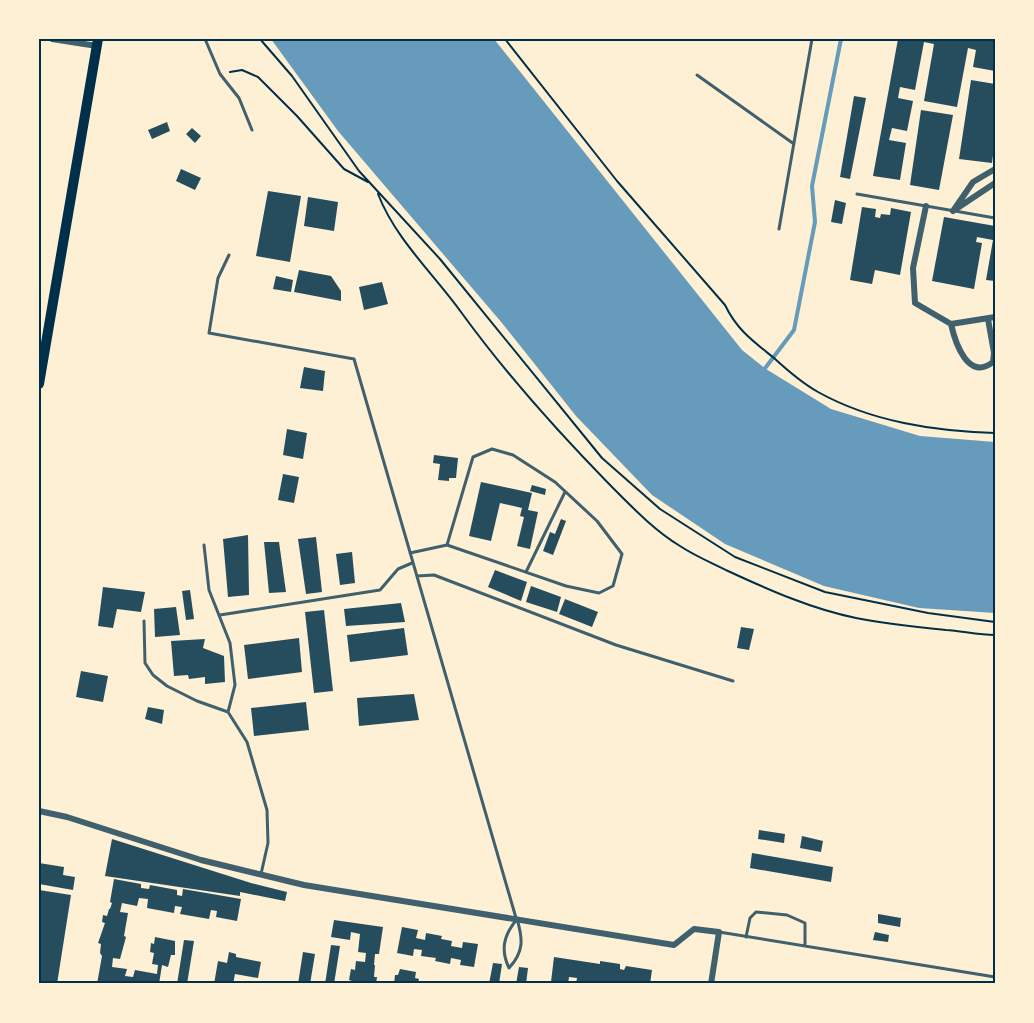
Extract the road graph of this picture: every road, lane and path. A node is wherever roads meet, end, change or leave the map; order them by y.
1 (52, 39) edge
2 (205, 39) edge
3 (260, 39) edge
4 (505, 39) edge
5 (812, 39) edge
6 (98, 43) edge
7 (220, 74) junction
8 (697, 75) dead end
9 (252, 130) dead end
10 (794, 144) junction
11 (995, 169) edge
12 (995, 183) edge
13 (371, 184) junction
14 (378, 191) junction
15 (857, 194) dead end
16 (926, 206) junction
17 (953, 211) junction
18 (995, 219) edge
19 (779, 229) dead end
20 (228, 255) dead end
21 (991, 318) edge
22 (951, 324) junction
23 (41, 366) edge
24 (39, 384) edge
25 (995, 433) edge
26 (565, 492) junction
27 (204, 545) dead end
28 (447, 545) junction
29 (411, 553) junction
30 (413, 563) junction
31 (526, 572) junction
32 (417, 576) junction
33 (220, 615) junction
34 (144, 621) dead end
35 (995, 622) edge
36 (995, 635) edge
37 (733, 681) dead end
38 (228, 712) junction
39 (39, 811) edge
40 (261, 874) junction
41 (517, 919) junction
42 (719, 932) junction
43 (746, 937) junction
44 (805, 946) junction
45 (995, 977) edge
46 (711, 984) edge

1 - 6 street
2 - 7 lane
3 - 13 path
4 - 25 path
5 - 10 lane
6 - 23 main road
7 - 9 lane
7 - 13 path
8 - 10 lane
10 - 19 lane
11 - 17 street
12 - 17 street
13 - 14 path
14 - 35 path
14 - 36 path
15 - 16 lane
16 - 17 lane
16 - 22 street
17 - 18 lane
20 - 29 lane
21 - 22 street
21 - 22 street
23 - 24 main road
26 - 28 lane
26 - 31 lane
26 - 31 lane
27 - 33 lane
28 - 29 lane
28 - 31 lane
29 - 30 lane
30 - 32 lane
30 - 33 lane
32 - 37 lane
32 - 41 lane
33 - 38 lane
34 - 38 lane
38 - 40 lane
39 - 40 street
40 - 41 street
41 - 41 lane
41 - 42 street
42 - 43 lane
42 - 46 street
43 - 44 lane
43 - 44 lane
44 - 45 lane

